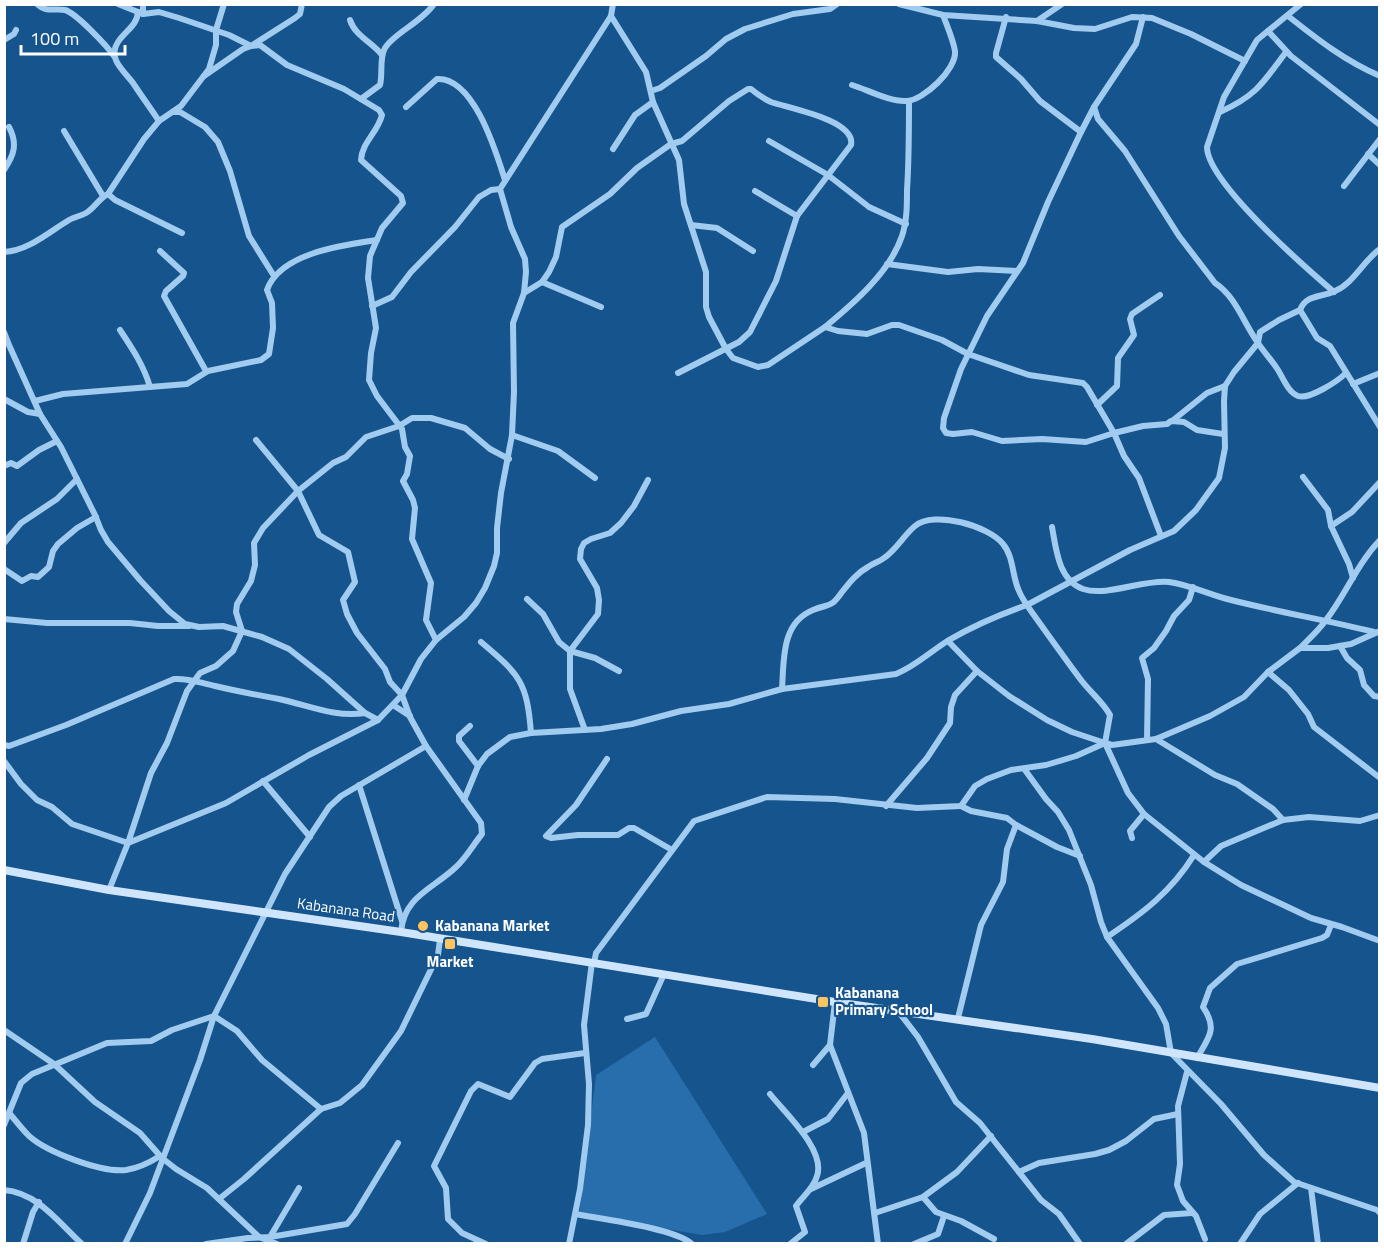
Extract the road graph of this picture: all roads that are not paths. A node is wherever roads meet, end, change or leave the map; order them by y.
1 (37, 4) edge
2 (118, 4) edge
3 (143, 4) edge
4 (224, 4) edge
5 (302, 4) edge
6 (434, 4) edge
7 (613, 4) edge
8 (837, 4) edge
9 (899, 4) edge
10 (1062, 4) edge
11 (1301, 4) edge
12 (916, 6) edge
13 (141, 13) junction
14 (943, 15) junction
15 (611, 16) junction
16 (1288, 16) junction
17 (1006, 17) junction
18 (1143, 17) junction
19 (350, 20) dead end
20 (1038, 21) junction
21 (16, 30) dead end
22 (216, 30) junction
23 (1268, 31) junction
24 (4, 40) edge
25 (251, 46) junction
26 (1287, 52) junction
27 (382, 55) junction
28 (114, 57) junction
29 (1245, 61) junction
30 (204, 76) junction
31 (1380, 76) edge
32 (852, 85) dead end
33 (651, 91) junction
34 (361, 99) junction
35 (653, 102) junction
36 (909, 102) junction
37 (406, 107) dead end
38 (1094, 107) junction
39 (172, 112) junction
40 (1220, 112) junction
41 (159, 121) junction
42 (1380, 125) edge
43 (9, 127) dead end
44 (64, 131) dead end
45 (1081, 132) junction
46 (1380, 139) edge
47 (768, 141) dead end
48 (671, 144) junction
49 (613, 148) dead end
50 (1368, 154) junction
51 (1380, 165) edge
52 (4, 170) edge
53 (828, 175) junction
54 (505, 180) junction
55 (1344, 186) dead end
56 (500, 189) junction
57 (755, 191) dead end
58 (106, 195) junction
59 (797, 216) junction
60 (906, 224) junction
61 (691, 225) junction
62 (182, 232) dead end
63 (377, 240) junction
64 (1380, 249) edge
65 (160, 251) dead end
66 (753, 251) dead end
67 (4, 252) edge
68 (887, 264) junction
69 (1017, 271) junction
70 (274, 276) junction
71 (542, 282) junction
72 (1334, 292) junction
73 (524, 293) junction
74 (1160, 295) dead end
75 (372, 306) junction
76 (601, 307) dead end
77 (1300, 310) junction
78 (825, 327) junction
79 (120, 330) dead end
80 (4, 332) edge
81 (1258, 343) junction
82 (726, 349) junction
83 (968, 354) junction
84 (206, 371) junction
85 (1346, 372) junction
86 (678, 373) dead end
87 (1380, 373) edge
88 (1353, 384) junction
89 (1225, 386) junction
90 (150, 387) junction
91 (4, 399) edge
92 (35, 401) junction
93 (1097, 405) junction
94 (40, 414) junction
95 (1171, 421) junction
96 (399, 426) junction
97 (1380, 427) edge
98 (1114, 433) junction
99 (1223, 434) junction
100 (512, 435) junction
101 (256, 440) dead end
102 (57, 441) junction
103 (508, 459) junction
104 (4, 466) edge
105 (1303, 477) dead end
106 (595, 478) dead end
107 (77, 479) junction
108 (648, 480) dead end
109 (1380, 482) edge
110 (298, 491) junction
111 (96, 517) junction
112 (1052, 526) dead end
113 (1331, 526) junction
114 (1161, 536) junction
115 (1380, 540) edge
116 (4, 543) edge
117 (4, 568) edge
118 (1353, 578) junction
119 (1071, 582) junction
120 (1193, 586) junction
121 (527, 598) dead end
122 (1027, 605) junction
123 (4, 619) edge
124 (1326, 621) junction
125 (199, 627) junction
126 (242, 631) junction
127 (1377, 632) edge
128 (436, 640) junction
129 (948, 641) junction
130 (482, 642) dead end
131 (1340, 646) junction
132 (1300, 648) junction
133 (570, 651) junction
134 (619, 671) dead end
135 (977, 671) junction
136 (1268, 672) junction
137 (194, 679) junction
138 (782, 689) junction
139 (402, 695) junction
140 (1380, 697) edge
141 (393, 705) junction
142 (365, 713) junction
143 (410, 717) junction
144 (378, 720) junction
145 (470, 726) dead end
146 (585, 730) junction
147 (531, 733) junction
148 (1148, 740) junction
149 (1156, 740) junction
150 (1105, 743) junction
151 (4, 745) edge
152 (426, 746) junction
153 (607, 759) dead end
154 (4, 762) edge
155 (478, 766) junction
156 (1025, 770) junction
157 (1380, 778) edge
158 (263, 781) junction
159 (358, 785) junction
160 (464, 800) junction
161 (886, 806) junction
162 (961, 806) junction
163 (1144, 814) junction
164 (1380, 815) edge
165 (1283, 820) junction
166 (1016, 825) junction
167 (310, 837) junction
168 (1132, 838) dead end
169 (128, 843) junction
170 (672, 850) junction
171 (1194, 855) junction
172 (1080, 856) junction
173 (1204, 862) junction
174 (4, 870) edge
175 (109, 890) junction
176 (266, 912) junction
177 (402, 921) junction
178 (1331, 925) junction
179 (401, 932) junction
180 (1107, 937) junction
181 (440, 939) junction
182 (1380, 941) edge
183 (593, 962) junction
184 (664, 974) junction
185 (835, 1002) junction
186 (897, 1009) junction
187 (214, 1016) junction
188 (958, 1018) junction
189 (627, 1019) dead end
190 (4, 1030) edge
191 (830, 1045) junction
192 (585, 1053) junction
193 (1171, 1053) junction
194 (1197, 1058) junction
195 (54, 1064) junction
196 (813, 1065) dead end
197 (1187, 1072) junction
198 (1380, 1088) edge
199 (848, 1090) junction
200 (770, 1094) dead end
201 (321, 1109) junction
202 (10, 1114) junction
203 (1178, 1114) junction
204 (4, 1125) edge
205 (803, 1132) junction
206 (991, 1136) junction
207 (398, 1143) dead end
208 (161, 1157) junction
209 (866, 1163) junction
210 (1019, 1172) junction
211 (1298, 1183) junction
212 (299, 1188) dead end
213 (1311, 1188) junction
214 (4, 1190) edge
215 (811, 1190) junction
216 (923, 1197) junction
217 (219, 1199) junction
218 (39, 1202) junction
219 (1379, 1210) edge
220 (875, 1213) junction
221 (1192, 1213) junction
222 (575, 1214) junction
223 (944, 1216) junction
224 (259, 1237) junction
225 (270, 1237) junction
226 (994, 1239) dead end
227 (1205, 1239) dead end
228 (23, 1244) edge
229 (82, 1244) edge
230 (125, 1244) edge
231 (207, 1244) edge
232 (277, 1244) edge
233 (486, 1244) edge
234 (569, 1244) edge
235 (692, 1244) edge
236 (790, 1244) edge
237 (878, 1244) edge
238 (914, 1244) edge
239 (1080, 1244) edge
240 (1126, 1244) edge
241 (1240, 1244) edge
242 (1318, 1244) edge

1 - 28 street
2 - 13 street
3 - 13 street
4 - 22 street
5 - 25 street
6 - 27 street
7 - 15 street
8 - 33 street
9 - 12 street
10 - 20 street
11 - 16 street
12 - 14 street
13 - 22 street
13 - 28 street
14 - 17 street
14 - 36 street
15 - 33 street
15 - 54 street
16 - 23 street
16 - 31 street
17 - 20 street
17 - 45 street
18 - 20 street
18 - 29 street
18 - 38 street
19 - 27 street
21 - 24 street
22 - 25 street
22 - 30 street
23 - 26 street
23 - 29 street
25 - 30 street
25 - 34 street
26 - 40 street
26 - 42 street
27 - 34 street
28 - 41 street
29 - 40 street
30 - 39 street
32 - 36 street
33 - 35 street
34 - 63 street
35 - 48 street
35 - 49 street
36 - 60 street
37 - 54 street
38 - 45 street
38 - 81 street
39 - 41 street
39 - 70 street
40 - 72 street
41 - 58 street
43 - 52 street
44 - 58 street
45 - 69 street
46 - 50 street
47 - 53 street
48 - 53 street
48 - 61 street
48 - 71 street
50 - 51 street
50 - 55 street
53 - 59 street
53 - 60 street
54 - 56 street
56 - 73 street
56 - 75 street
57 - 59 street
58 - 62 street
58 - 67 street
59 - 82 street
60 - 68 street
61 - 66 street
61 - 82 street
63 - 70 street
63 - 75 street
64 - 72 street
65 - 84 street
68 - 69 street
68 - 78 street
69 - 83 street
70 - 84 street
71 - 73 street
71 - 76 street
72 - 77 street
73 - 100 street
74 - 93 street
75 - 96 street
77 - 81 street
77 - 85 street
78 - 82 street
78 - 83 street
79 - 90 street
80 - 92 street
81 - 85 street
81 - 89 street
82 - 86 street
83 - 93 street
83 - 98 street
84 - 90 street
85 - 88 street
87 - 88 street
88 - 97 street
89 - 95 street
89 - 99 street
90 - 92 street
91 - 94 street
92 - 94 street
93 - 98 street
94 - 102 street
95 - 98 street
95 - 99 street
96 - 103 street
96 - 110 street
96 - 128 street
98 - 114 street
99 - 114 street
100 - 103 street
100 - 106 street
101 - 110 street
102 - 104 street
102 - 107 street
103 - 128 street
105 - 113 street
107 - 111 street
107 - 116 street
108 - 133 street
109 - 113 street
110 - 126 street
110 - 139 street
111 - 117 street
111 - 125 street
112 - 119 street
113 - 118 street
114 - 119 street
115 - 118 street
118 - 124 street
119 - 120 street
119 - 122 street
120 - 124 street
120 - 148 street
121 - 133 street
122 - 129 street
122 - 138 street
122 - 150 street
123 - 125 street
124 - 127 street
124 - 132 street
125 - 126 street
126 - 137 street
126 - 142 street
127 - 131 street
128 - 139 street
129 - 135 street
129 - 138 street
130 - 147 street
131 - 132 street
131 - 140 street
132 - 136 street
133 - 134 street
133 - 146 street
135 - 150 street
135 - 161 street
136 - 149 street
136 - 157 street
137 - 142 street
137 - 151 street
137 - 169 street
138 - 146 street
139 - 141 street
139 - 143 street
141 - 143 street
141 - 144 street
142 - 144 street
143 - 152 street
144 - 158 street
145 - 155 street
146 - 147 street
147 - 155 street
148 - 149 street
148 - 150 street
149 - 165 street
150 - 156 street
150 - 163 street
152 - 159 street
152 - 160 street
153 - 170 street
154 - 169 street
155 - 160 street
156 - 162 street
156 - 172 street
158 - 167 street
158 - 169 street
159 - 167 street
159 - 177 street
160 - 177 street
161 - 162 street
161 - 170 street
162 - 166 street
163 - 168 street
163 - 171 street
164 - 165 street
165 - 173 street
166 - 172 street
166 - 188 street
167 - 176 street
169 - 175 street
170 - 183 street
171 - 173 street
171 - 180 street
172 - 180 street
173 - 178 street
174 - 175 street, Kabanana Road
175 - 176 street, Kabanana Road
176 - 179 street, Kabanana Road
176 - 187 street
177 - 179 street
178 - 182 street
178 - 194 street
179 - 181 street, Kabanana Road
180 - 193 street
181 - 183 street, Kabanana Road
181 - 201 street
183 - 184 street, Kabanana Road
183 - 192 street
184 - 185 street, Kabanana Road
184 - 189 street
185 - 186 street, Kabanana Road
185 - 191 street
186 - 188 street, Kabanana Road
186 - 206 street
187 - 195 street
187 - 201 street
187 - 208 street
188 - 193 street, Kabanana Road
190 - 195 street
191 - 196 street
191 - 199 street
192 - 222 street
192 - 233 street
193 - 194 street, Kabanana Road
193 - 197 street
194 - 198 street, Kabanana Road
195 - 202 street
195 - 208 street
197 - 203 street
197 - 211 street
199 - 205 street
199 - 209 street
200 - 205 street
201 - 217 street
202 - 204 street
202 - 208 street
203 - 210 street
203 - 221 street
205 - 215 street
206 - 210 street
206 - 216 street
207 - 225 street
208 - 217 street
208 - 230 street
209 - 215 street
209 - 220 street
210 - 239 street
211 - 213 street
211 - 241 street
212 - 225 street
213 - 219 street
213 - 242 street
214 - 218 street
215 - 236 street
216 - 220 street
216 - 223 street
217 - 224 street
218 - 228 street
218 - 229 street
220 - 237 street
221 - 227 street
221 - 240 street
222 - 234 street
222 - 235 street
223 - 226 street
223 - 238 street
224 - 225 street
224 - 231 street
224 - 232 street

